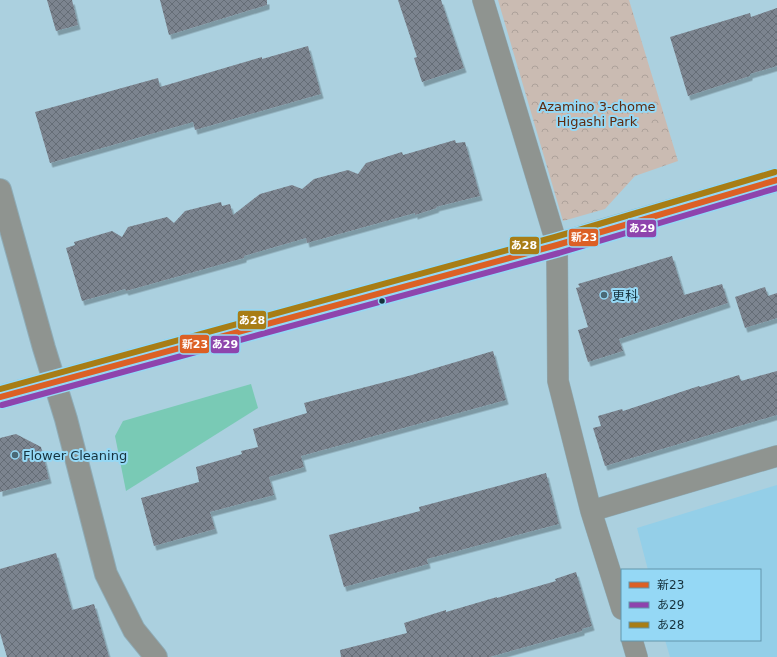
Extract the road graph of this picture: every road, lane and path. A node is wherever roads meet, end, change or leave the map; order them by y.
1 (483, 0) edge
2 (777, 180) edge
3 (0, 190) edge
4 (558, 245) junction
5 (55, 382) junction
6 (0, 398) edge
7 (777, 456) edge
8 (591, 512) junction
9 (621, 605) edge
10 (632, 641) edge
11 (156, 657) edge
12 (637, 657) edge

1 - 4 street
2 - 4 street
3 - 5 street
4 - 5 street
4 - 8 street
5 - 6 street
5 - 11 street
7 - 8 street
8 - 9 street
10 - 12 street

